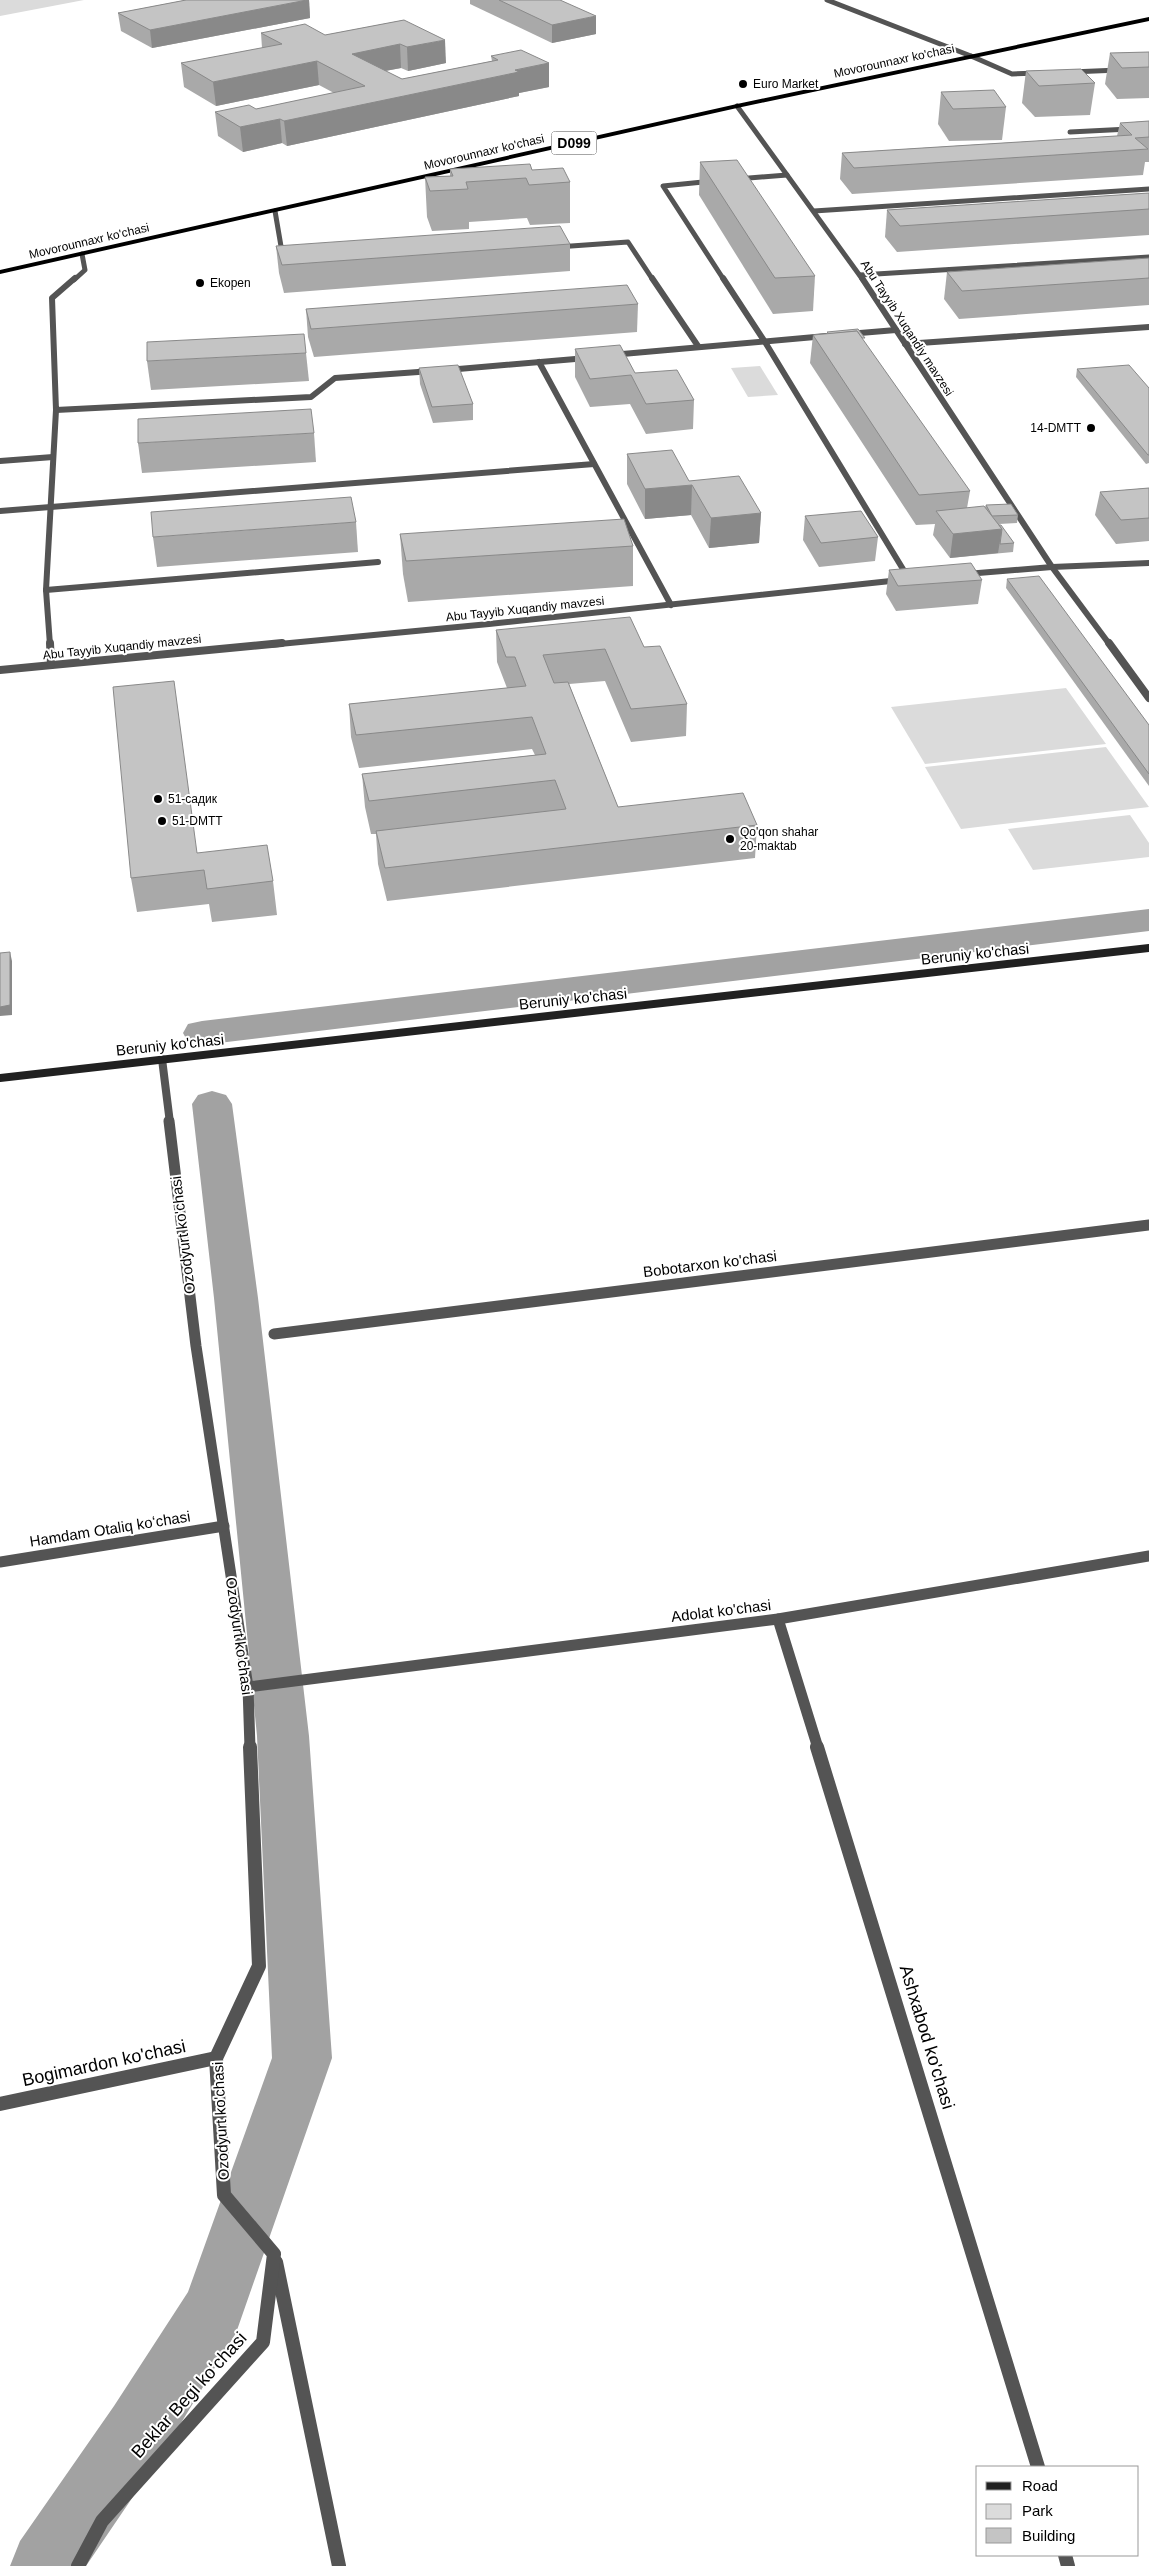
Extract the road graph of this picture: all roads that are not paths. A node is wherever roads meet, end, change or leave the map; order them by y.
1 (827, 0) edge
2 (1149, 19) edge
3 (971, 56) junction
4 (1129, 70) edge
5 (1061, 72) edge
6 (1041, 73) edge
7 (736, 106) junction
8 (1149, 128) edge
9 (1070, 132) dead end
10 (787, 175) junction
11 (730, 180) edge
12 (720, 181) edge
13 (1149, 189) edge
14 (275, 211) junction
15 (814, 211) junction
16 (549, 248) edge
17 (82, 254) junction
18 (1149, 257) edge
19 (284, 266) edge
20 (0, 272) edge
21 (860, 275) junction
22 (1149, 327) edge
23 (896, 330) junction
24 (840, 335) edge
25 (831, 336) edge
26 (765, 342) junction
27 (905, 344) junction
28 (698, 346) junction
29 (604, 356) edge
30 (595, 357) edge
31 (539, 362) junction
32 (56, 410) junction
33 (54, 457) junction
34 (0, 461) edge
35 (594, 464) junction
36 (51, 507) junction
37 (0, 511) edge
38 (378, 562) dead end
39 (1149, 562) edge
40 (1052, 567) junction
41 (956, 575) edge
42 (918, 578) edge
43 (909, 579) junction
44 (46, 590) junction
45 (671, 605) junction
46 (51, 665) junction
47 (0, 670) edge
48 (1149, 698) edge
49 (1149, 948) edge
50 (162, 1059) junction
51 (0, 1078) edge
52 (1149, 1224) edge
53 (274, 1334) dead end
54 (224, 1526) junction
55 (1149, 1556) edge
56 (0, 1562) edge
57 (778, 1619) junction
58 (248, 1687) junction
59 (216, 2058) junction
60 (0, 2104) edge
61 (274, 2254) junction
62 (1038, 2466) edge
63 (78, 2566) edge
64 (339, 2566) edge

1 - 3 street
2 - 3 highway, Movorounnaxr ko'chasi / D099
3 - 6 street
3 - 7 highway, Movorounnaxr ko'chasi / D099
4 - 5 street
7 - 10 street, Abu Tayyib Xuqandiy mavzesi
7 - 14 highway, Movorounnaxr ko'chasi / D099
8 - 9 street
10 - 11 street
10 - 15 street, Abu Tayyib Xuqandiy mavzesi
12 - 26 street
13 - 15 street
14 - 17 highway, Movorounnaxr ko'chasi / D099
14 - 19 street
15 - 21 street, Abu Tayyib Xuqandiy mavzesi
16 - 28 street
17 - 20 highway, Movorounnaxr ko'chasi / D099
17 - 32 street
18 - 21 street
21 - 23 street, Abu Tayyib Xuqandiy mavzesi
22 - 27 street
23 - 24 street
23 - 27 street, Abu Tayyib Xuqandiy mavzesi
25 - 26 street
26 - 28 street
26 - 43 street
27 - 40 street, Abu Tayyib Xuqandiy mavzesi
28 - 29 street
30 - 31 street
31 - 32 street
31 - 35 street
32 - 33 street
33 - 34 street
33 - 36 street
35 - 36 street
35 - 45 street
36 - 37 street
36 - 44 street
38 - 44 street
39 - 40 street
40 - 41 street
40 - 48 street, Abu Tayyib Xuqandiy mavzesi
42 - 43 street, Abu Tayyib Xuqandiy mavzesi
43 - 45 street, Abu Tayyib Xuqandiy mavzesi
44 - 46 street
45 - 46 street, Abu Tayyib Xuqandiy mavzesi
46 - 47 street, Abu Tayyib Xuqandiy mavzesi
49 - 50 main road, Beruniy ko'chasi
50 - 51 main road, Beruniy ko'chasi
50 - 54 street, Ozodyurt ko'chasi
52 - 53 street, Bobotarxon ko'chasi
54 - 56 street, Hamdam Otaliq koʻchasi
54 - 58 street, Ozodyurt ko'chasi
55 - 57 street, Adolat ko'chasi
57 - 58 street, Adolat ko'chasi
57 - 62 street, Ashxabod ko'chasi
58 - 59 street, Ozodyurt ko'chasi
59 - 60 street, Bogimardon ko'chasi
59 - 61 street, Ozodyurt ko'chasi
61 - 63 street, Beklar Begi koʻchasi
61 - 64 street

